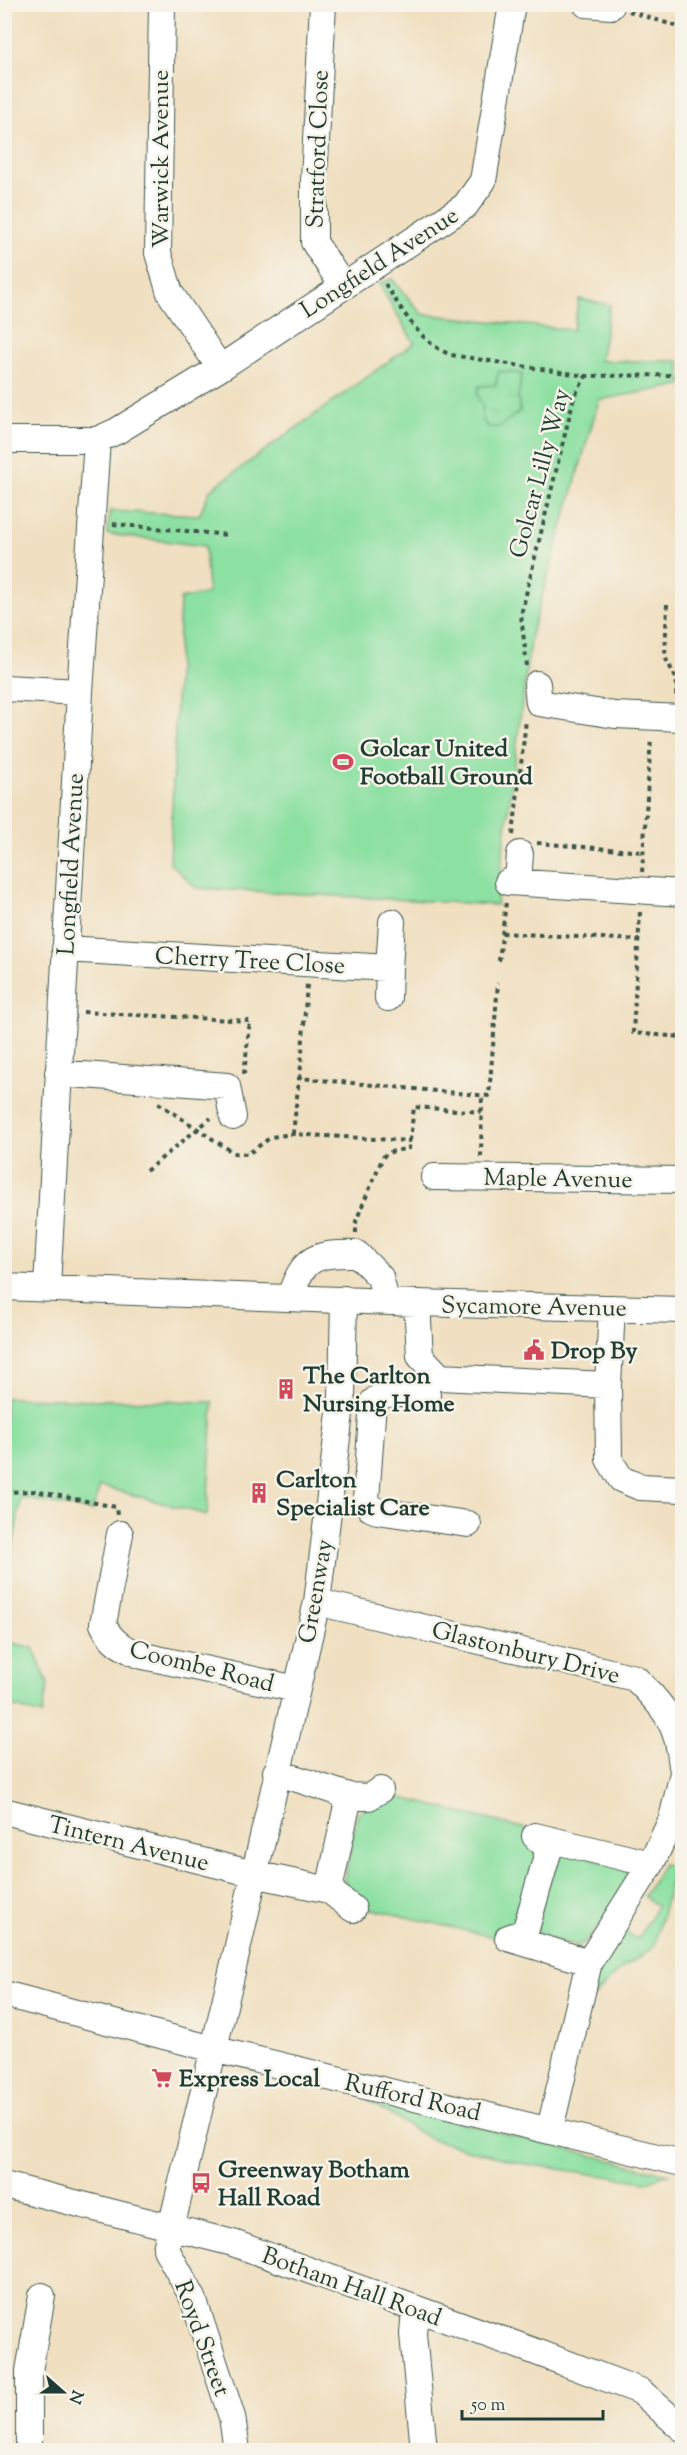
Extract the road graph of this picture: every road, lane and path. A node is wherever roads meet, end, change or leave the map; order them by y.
1 (162, 4) edge
2 (323, 4) edge
3 (512, 4) edge
4 (586, 4) edge
5 (611, 6) joint
6 (682, 28) edge
7 (372, 266) junction
8 (342, 285) junction
9 (220, 368) junction
10 (682, 375) edge
11 (586, 376) junction
12 (107, 435) junction
13 (4, 440) edge
14 (92, 522) junction
15 (228, 535) dead end
16 (667, 604) dead end
17 (532, 680) joint
18 (4, 688) edge
19 (80, 692) junction
20 (526, 714) dead end
21 (669, 718) edge
22 (522, 846) junction
23 (644, 852) junction
24 (513, 882) junction
25 (641, 890) junction
26 (682, 893) edge
27 (392, 922) dead end
28 (502, 933) junction
29 (639, 940) junction
30 (65, 949) junction
31 (499, 961) dead end
32 (308, 963) junction
33 (389, 968) junction
34 (498, 983) dead end
35 (388, 998) dead end
36 (62, 1011) junction
37 (682, 1037) edge
38 (58, 1073) junction
39 (300, 1078) junction
40 (136, 1079) junction
41 (226, 1086) junction
42 (482, 1095) junction
43 (482, 1112) junction
44 (233, 1116) joint
45 (199, 1129) junction
46 (293, 1134) junction
47 (410, 1140) junction
48 (146, 1171) dead end
49 (480, 1176) junction
50 (434, 1177) dead end
51 (682, 1180) edge
52 (357, 1254) junction
53 (4, 1287) edge
54 (47, 1287) junction
55 (290, 1297) junction
56 (344, 1299) junction
57 (386, 1301) junction
58 (417, 1303) junction
59 (612, 1308) junction
60 (682, 1310) edge
61 (608, 1385) junction
62 (428, 1395) dead end
63 (682, 1489) edge
64 (4, 1491) edge
65 (330, 1493) junction
66 (367, 1495) junction
67 (468, 1524) dead end
68 (120, 1534) joint
69 (317, 1602) junction
70 (296, 1689) junction
71 (682, 1766) edge
72 (276, 1772) junction
73 (682, 1777) edge
74 (380, 1790) dead end
75 (349, 1796) junction
76 (4, 1811) edge
77 (651, 1864) junction
78 (254, 1874) junction
79 (329, 1890) junction
80 (353, 1909) dead end
81 (589, 1962) junction
82 (4, 1994) edge
83 (213, 2047) junction
84 (550, 2129) junction
85 (682, 2163) edge
86 (4, 2185) edge
87 (171, 2228) junction
88 (42, 2296) dead end
89 (415, 2309) junction
90 (682, 2428) edge
91 (29, 2451) edge
92 (237, 2451) edge
93 (424, 2451) edge

1 - 9 street, Warwick Avenue
2 - 8 street, Stratford Close
3 - 7 street, Longfield Avenue
4 - 5 street
5 - 6 path
7 - 8 street, Longfield Avenue
7 - 11 path
8 - 9 street, Longfield Avenue
9 - 12 street, Longfield Avenue
10 - 11 path, Golcar Lilly Way
11 - 17 path, Golcar Lilly Way
12 - 13 street
12 - 14 street, Longfield Avenue
14 - 15 path
14 - 19 street, Longfield Avenue
16 - 21 path
17 - 21 street
18 - 19 street
19 - 30 street, Longfield Avenue
20 - 22 path
21 - 23 path
22 - 23 path
22 - 24 street
23 - 25 path
24 - 25 street
24 - 28 path
25 - 26 street
25 - 29 path
27 - 33 street
28 - 29 path
28 - 31 path
29 - 37 path
30 - 32 street, Cherry Tree Close
30 - 36 street, Longfield Avenue
32 - 33 street, Cherry Tree Close
32 - 39 path
33 - 35 street
34 - 42 path
36 - 38 street, Longfield Avenue
36 - 41 path
38 - 40 street
38 - 54 street, Longfield Avenue
39 - 42 path
39 - 46 path
40 - 41 street
40 - 45 path
41 - 44 street
42 - 43 path
43 - 47 path
43 - 49 path
44 - 45 path
45 - 46 path
45 - 48 path
46 - 47 path
47 - 52 path
49 - 50 street, Maple Avenue
49 - 51 street, Maple Avenue
52 - 55 street
52 - 57 street
53 - 54 street, Sycamore Avenue
54 - 55 street, Sycamore Avenue
55 - 56 street, Sycamore Avenue
56 - 57 street, Sycamore Avenue
56 - 65 street, Greenway
57 - 58 street, Sycamore Avenue
58 - 59 street, Sycamore Avenue
58 - 61 street
59 - 60 street, Sycamore Avenue
59 - 61 street
61 - 63 street
62 - 66 street
64 - 68 path
65 - 66 street
65 - 69 street, Greenway
66 - 67 street
68 - 70 street, Coombe Road
69 - 70 street, Greenway
69 - 71 street, Glastonbury Drive
70 - 72 street, Greenway
72 - 75 street
72 - 78 street, Greenway
73 - 77 street
74 - 75 street
75 - 79 street
76 - 78 street, Tintern Avenue
77 - 81 street
77 - 81 street
78 - 79 street
78 - 83 street, Greenway
79 - 80 street
81 - 84 street
82 - 83 street, Rufford Road
83 - 84 street, Rufford Road
83 - 87 street, Greenway
84 - 85 street, Rufford Road
86 - 87 street, Botham Hall Road
87 - 89 street, Botham Hall Road
87 - 92 street, Royd Street
88 - 91 street
89 - 90 street, Botham Hall Road
89 - 93 street

